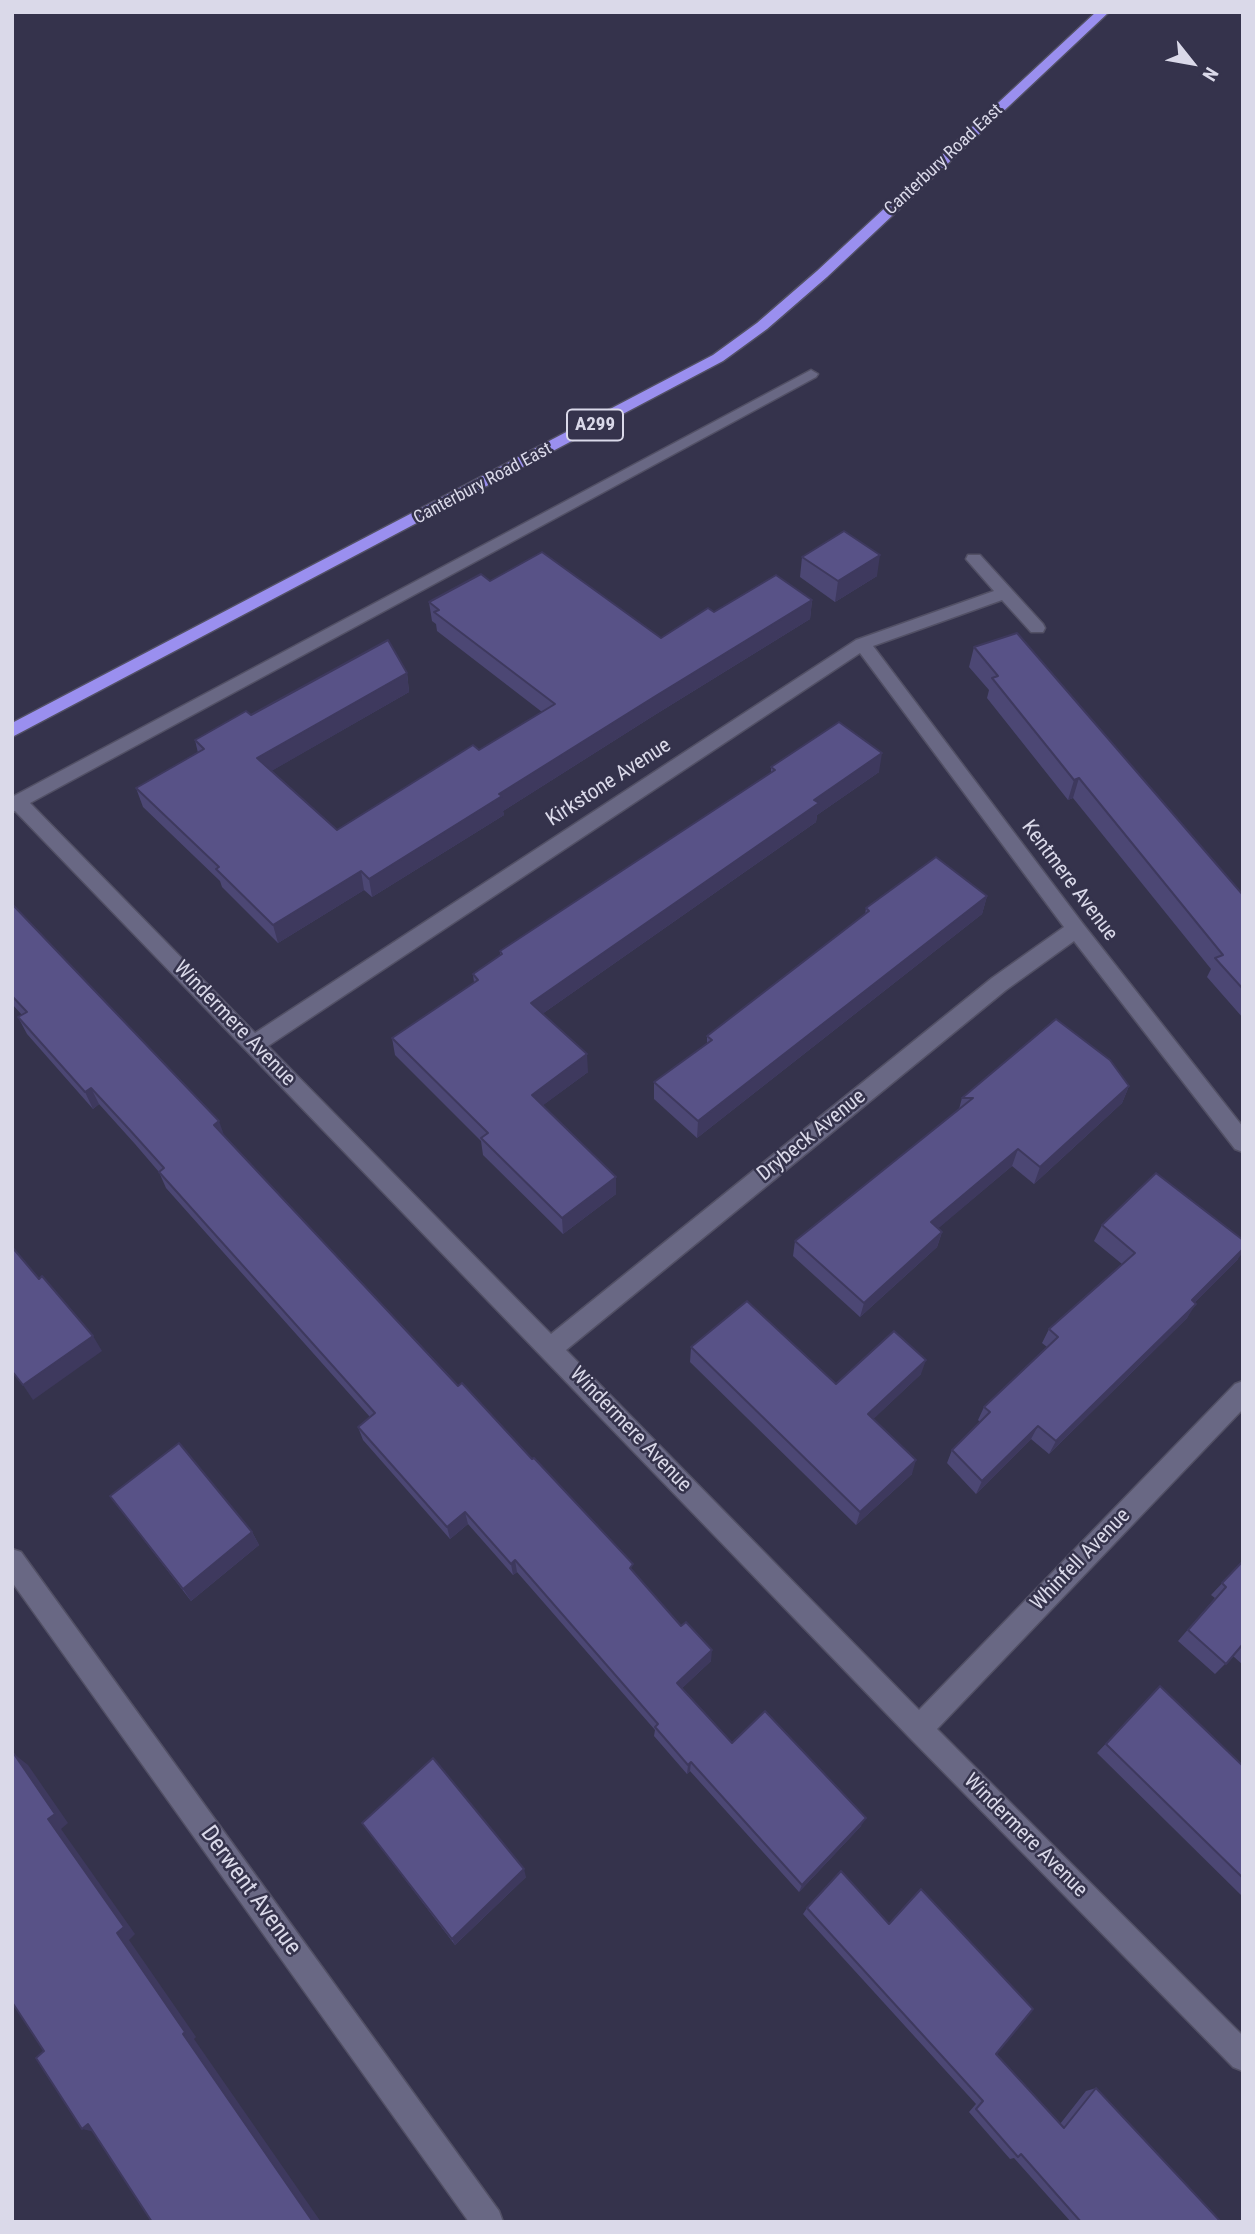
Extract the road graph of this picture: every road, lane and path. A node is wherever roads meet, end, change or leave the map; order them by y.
1 (1104, 12) edge
2 (811, 374) dead end
3 (974, 559) dead end
4 (1005, 593) junction
5 (1037, 628) dead end
6 (862, 644) junction
7 (12, 731) edge
8 (15, 803) edge
9 (1076, 929) junction
10 (254, 1044) junction
11 (1243, 1143) edge
12 (551, 1348) junction
13 (1243, 1392) edge
14 (12, 1561) edge
15 (919, 1729) junction
16 (1243, 2057) edge
17 (488, 2222) edge

1 - 7 highway, Canterbury Road East / A299
2 - 8 street
3 - 4 street
4 - 5 street
4 - 6 street, Kirkstone Avenue
6 - 9 street, Kentmere Avenue
6 - 10 street, Kirkstone Avenue
8 - 10 street, Windermere Avenue
9 - 11 street, Kentmere Avenue
9 - 12 street, Drybeck Avenue
10 - 12 street, Windermere Avenue
12 - 15 street, Windermere Avenue
13 - 15 street, Whinfell Avenue
14 - 17 street, Derwent Avenue
15 - 16 street, Windermere Avenue

